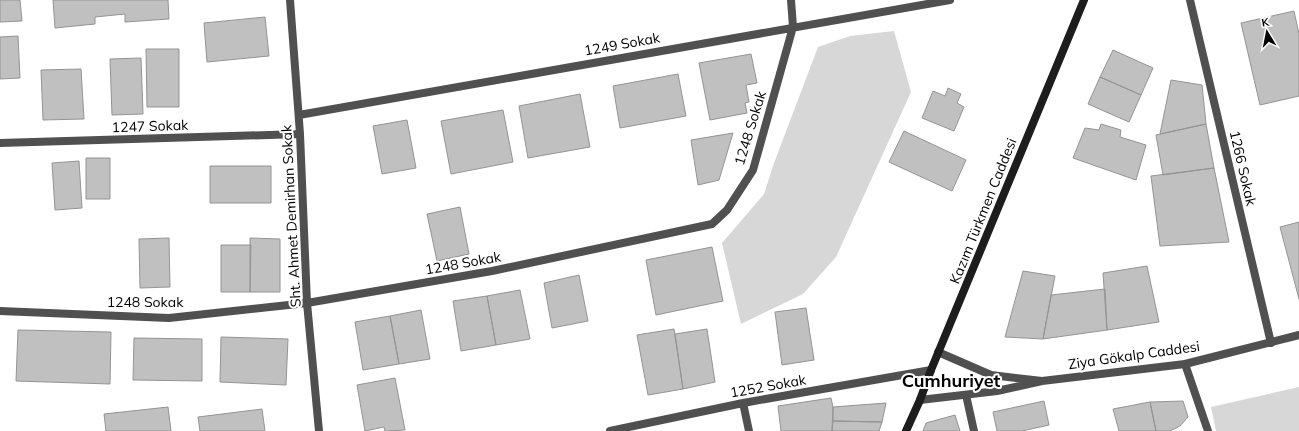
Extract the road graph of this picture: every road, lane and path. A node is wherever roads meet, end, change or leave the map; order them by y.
1 (290, 0) edge
2 (791, 0) edge
3 (950, 0) edge
4 (1084, 0) edge
5 (1190, 0) edge
6 (793, 27) junction
7 (299, 115) junction
8 (300, 134) junction
9 (0, 143) edge
10 (307, 302) junction
11 (0, 311) edge
12 (1299, 335) edge
13 (1271, 343) junction
14 (938, 352) junction
15 (1185, 364) junction
16 (931, 370) junction
17 (1042, 381) junction
18 (966, 395) junction
19 (920, 400) junction
20 (743, 403) junction
21 (319, 431) edge
22 (610, 431) edge
23 (749, 431) edge
24 (906, 431) edge
25 (974, 431) edge
26 (1207, 431) edge

1 - 7 street, Sht. Ahmet Demirhan Sokak
2 - 6 street, 1248 Sokak
3 - 6 street, 1249 Sokak
4 - 14 main road, Kazım Türkmen Caddesi
5 - 13 street, 1266 Sokak
6 - 7 street, 1249 Sokak
6 - 10 street, 1248 Sokak
7 - 8 street, Sht. Ahmet Demirhan Sokak
8 - 9 street, 1247 Sokak
8 - 10 street, Sht. Ahmet Demirhan Sokak
10 - 11 street, 1248 Sokak
10 - 21 street, Sht. Ahmet Demirhan Sokak
12 - 13 street, Ziya Gökalp Caddesi
13 - 15 street, Ziya Gökalp Caddesi
14 - 16 main road, Kazım Türkmen Caddesi
14 - 17 street
15 - 17 street, Ziya Gökalp Caddesi
15 - 26 street
16 - 19 main road, Kazım Türkmen Caddesi
16 - 20 street, 1252 Sokak
17 - 18 street
18 - 19 street
18 - 25 street
19 - 24 main road, Kazım Türkmen Caddesi
20 - 22 street, 1252 Sokak
20 - 23 street

